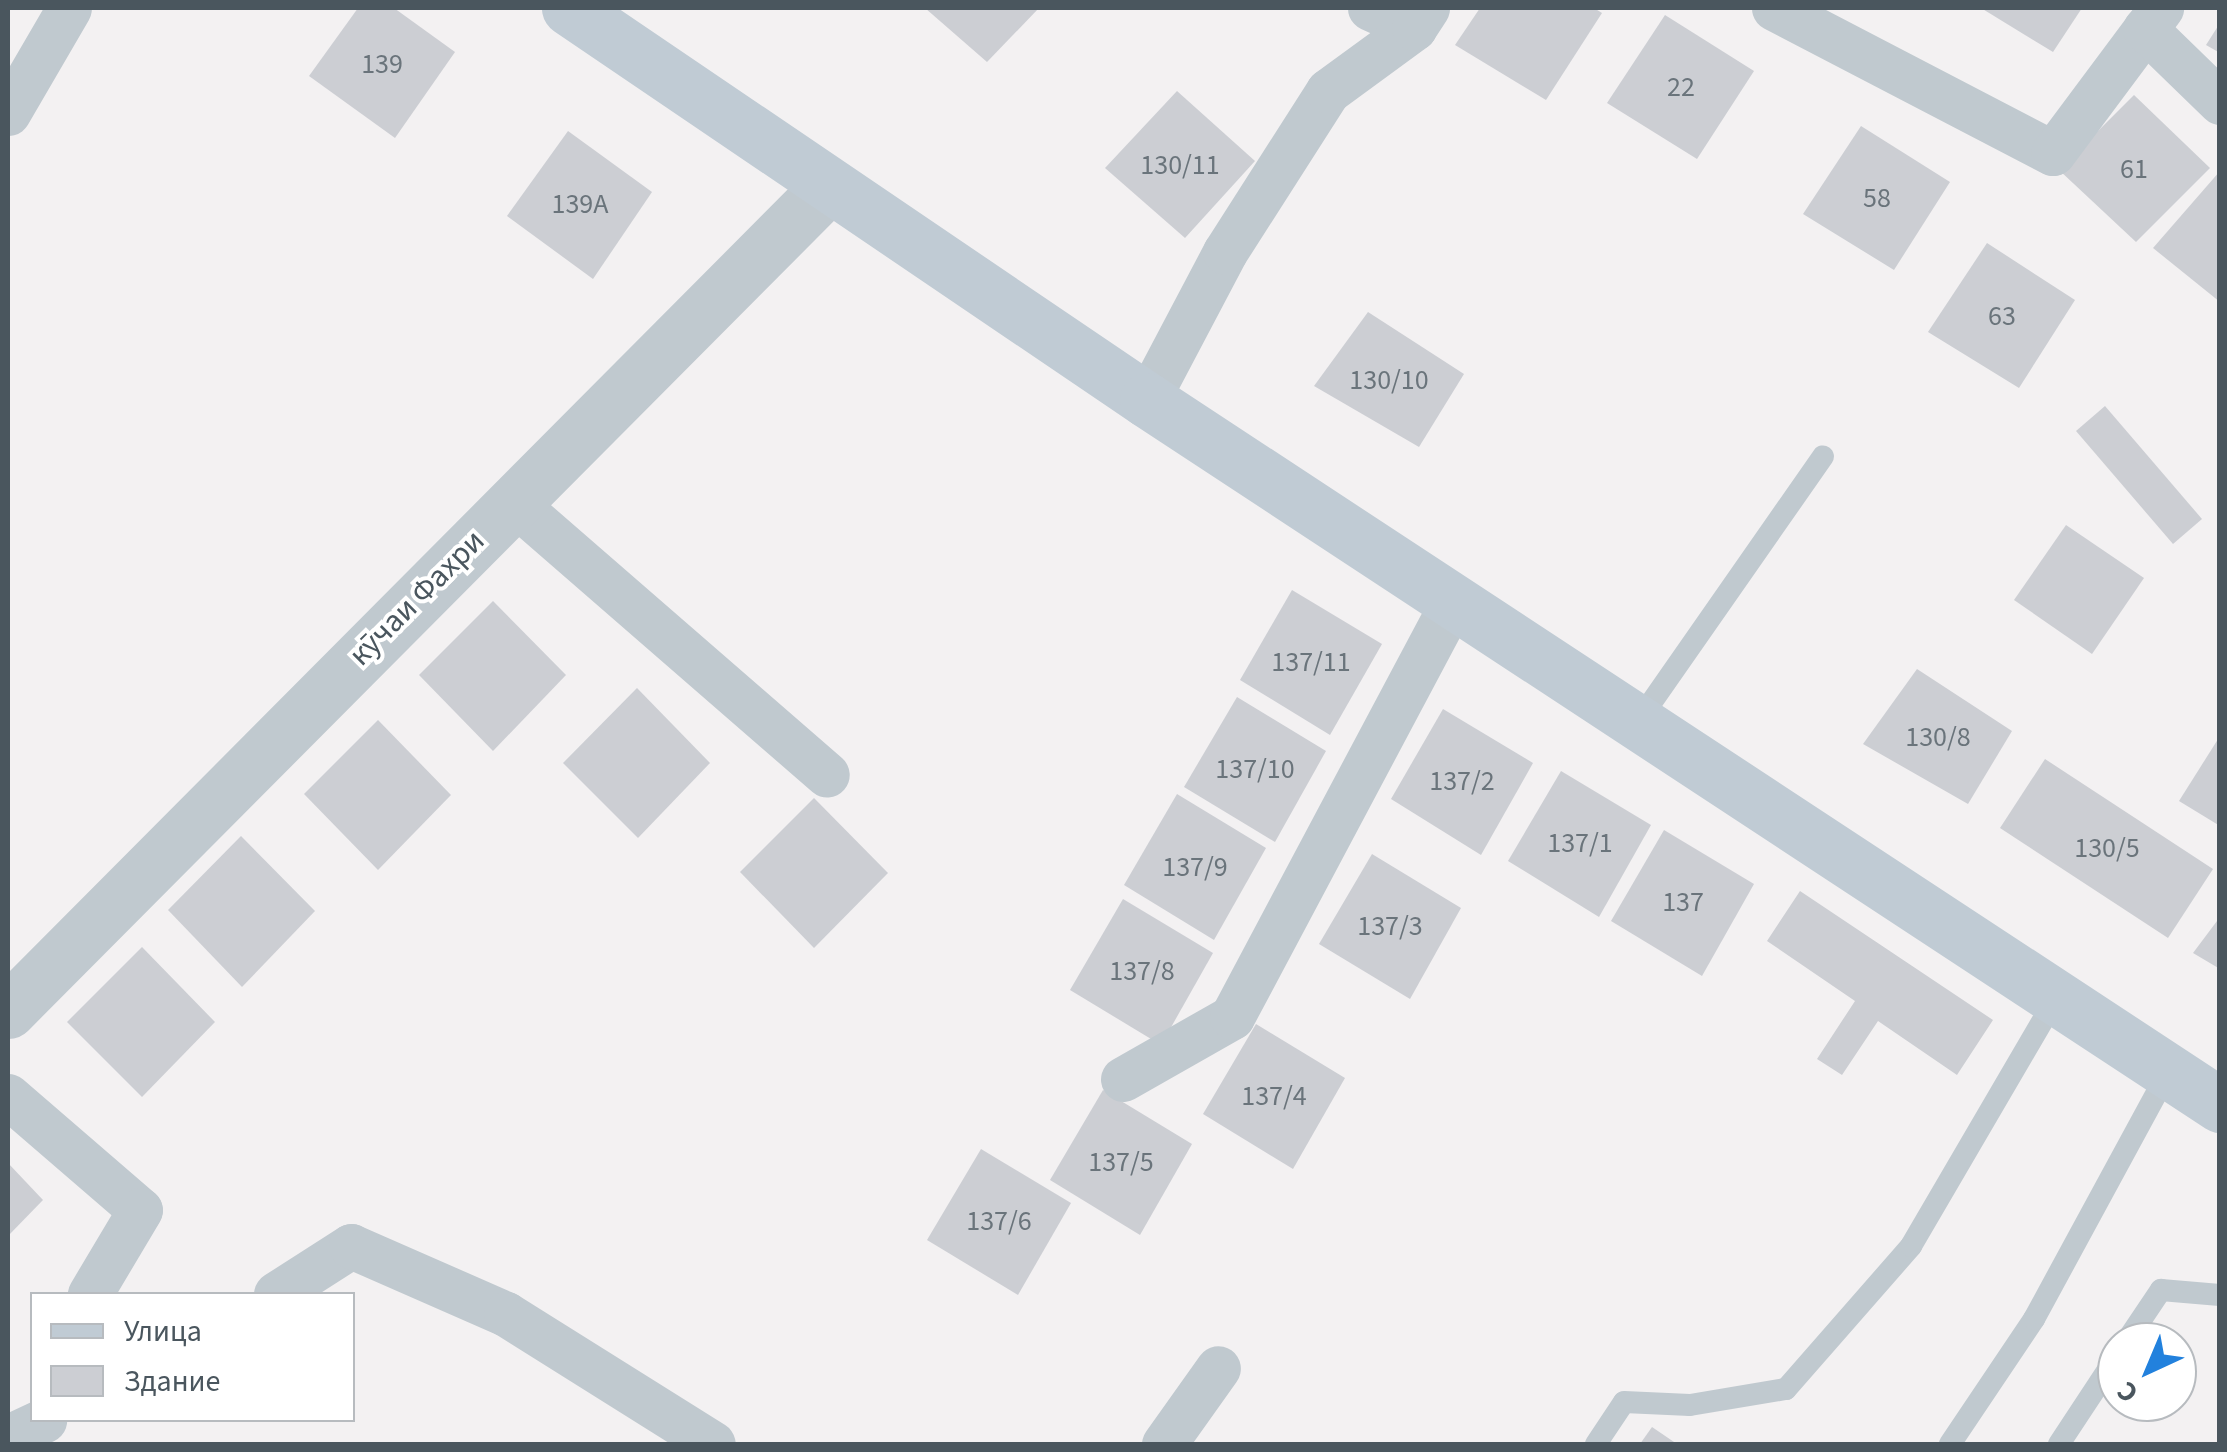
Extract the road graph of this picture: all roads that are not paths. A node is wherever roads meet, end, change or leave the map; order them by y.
1 (69, 8) edge
2 (569, 8) edge
3 (1370, 8) edge
4 (1774, 8) edge
5 (1421, 18) edge
6 (2153, 18) edge
7 (2220, 102) edge
8 (8, 114) edge
9 (829, 186) junction
10 (1146, 400) junction
11 (1823, 456) dead end
12 (512, 501) junction
13 (1454, 600) junction
14 (1636, 723) junction
15 (827, 775) dead end
16 (2056, 998) junction
17 (8, 1012) edge
18 (2168, 1072) junction
19 (1123, 1079) dead end
20 (8, 1096) edge
21 (2220, 1105) edge
22 (91, 1292) edge
23 (279, 1292) edge
24 (2220, 1295) edge
25 (2139, 1322) edge
26 (1218, 1368) dead end
27 (2097, 1386) edge
28 (40, 1422) edge
29 (8, 1437) edge
30 (713, 1444) edge
31 (1164, 1444) edge
32 (1596, 1444) edge
33 (1950, 1444) edge
34 (2059, 1444) edge

1 - 8 street
2 - 9 main road
3 - 5 street
4 - 6 street
5 - 10 street
6 - 7 street
9 - 10 main road
9 - 12 street, кӯчаи Фахри
10 - 13 main road
11 - 14 lane
12 - 15 street
12 - 17 street, кӯчаи Фахри
13 - 14 main road
13 - 19 street
14 - 16 main road
16 - 18 main road
16 - 32 lane
18 - 21 main road
18 - 33 lane
20 - 22 street
23 - 30 street
24 - 25 lane
26 - 31 street
27 - 34 lane
28 - 29 street

